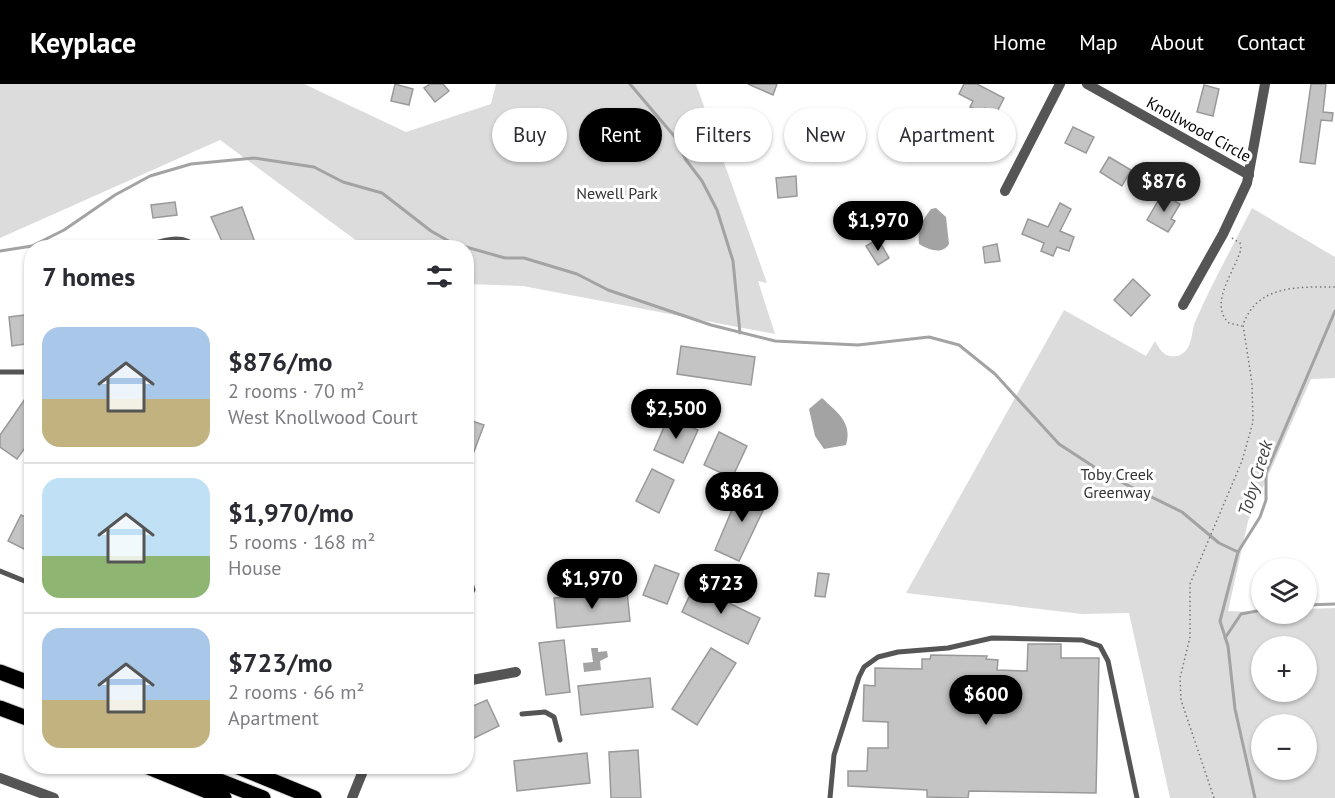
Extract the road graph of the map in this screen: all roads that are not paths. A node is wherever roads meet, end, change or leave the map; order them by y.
1 (1060, 84) edge
2 (1087, 84) edge
3 (1265, 84) edge
4 (1248, 175) junction
5 (1005, 191) dead end
6 (162, 240) edge
7 (183, 240) edge
8 (1183, 305) dead end
9 (0, 372) edge
10 (24, 372) edge
11 (0, 572) edge
12 (24, 581) edge
13 (0, 672) edge
14 (516, 672) dead end
15 (474, 680) edge
16 (24, 681) edge
17 (0, 708) edge
18 (522, 714) dead end
19 (24, 717) edge
20 (560, 740) dead end
21 (166, 774) edge
22 (202, 774) edge
23 (256, 774) edge
24 (362, 774) edge
25 (0, 778) edge
26 (47, 797) edge
27 (224, 798) edge
28 (263, 798) edge
29 (314, 798) edge
30 (352, 798) edge
31 (830, 798) edge
32 (1137, 798) edge

1 - 5 street
2 - 4 street, Knollwood Circle
3 - 4 street, Knollwood Circle
4 - 8 street
6 - 7 lane
9 - 10 lane
11 - 12 lane
13 - 16 main road
14 - 15 street
17 - 19 main road
18 - 20 lane
21 - 27 main road
22 - 28 main road
23 - 29 main road
24 - 30 street
25 - 26 street
31 - 32 lane

